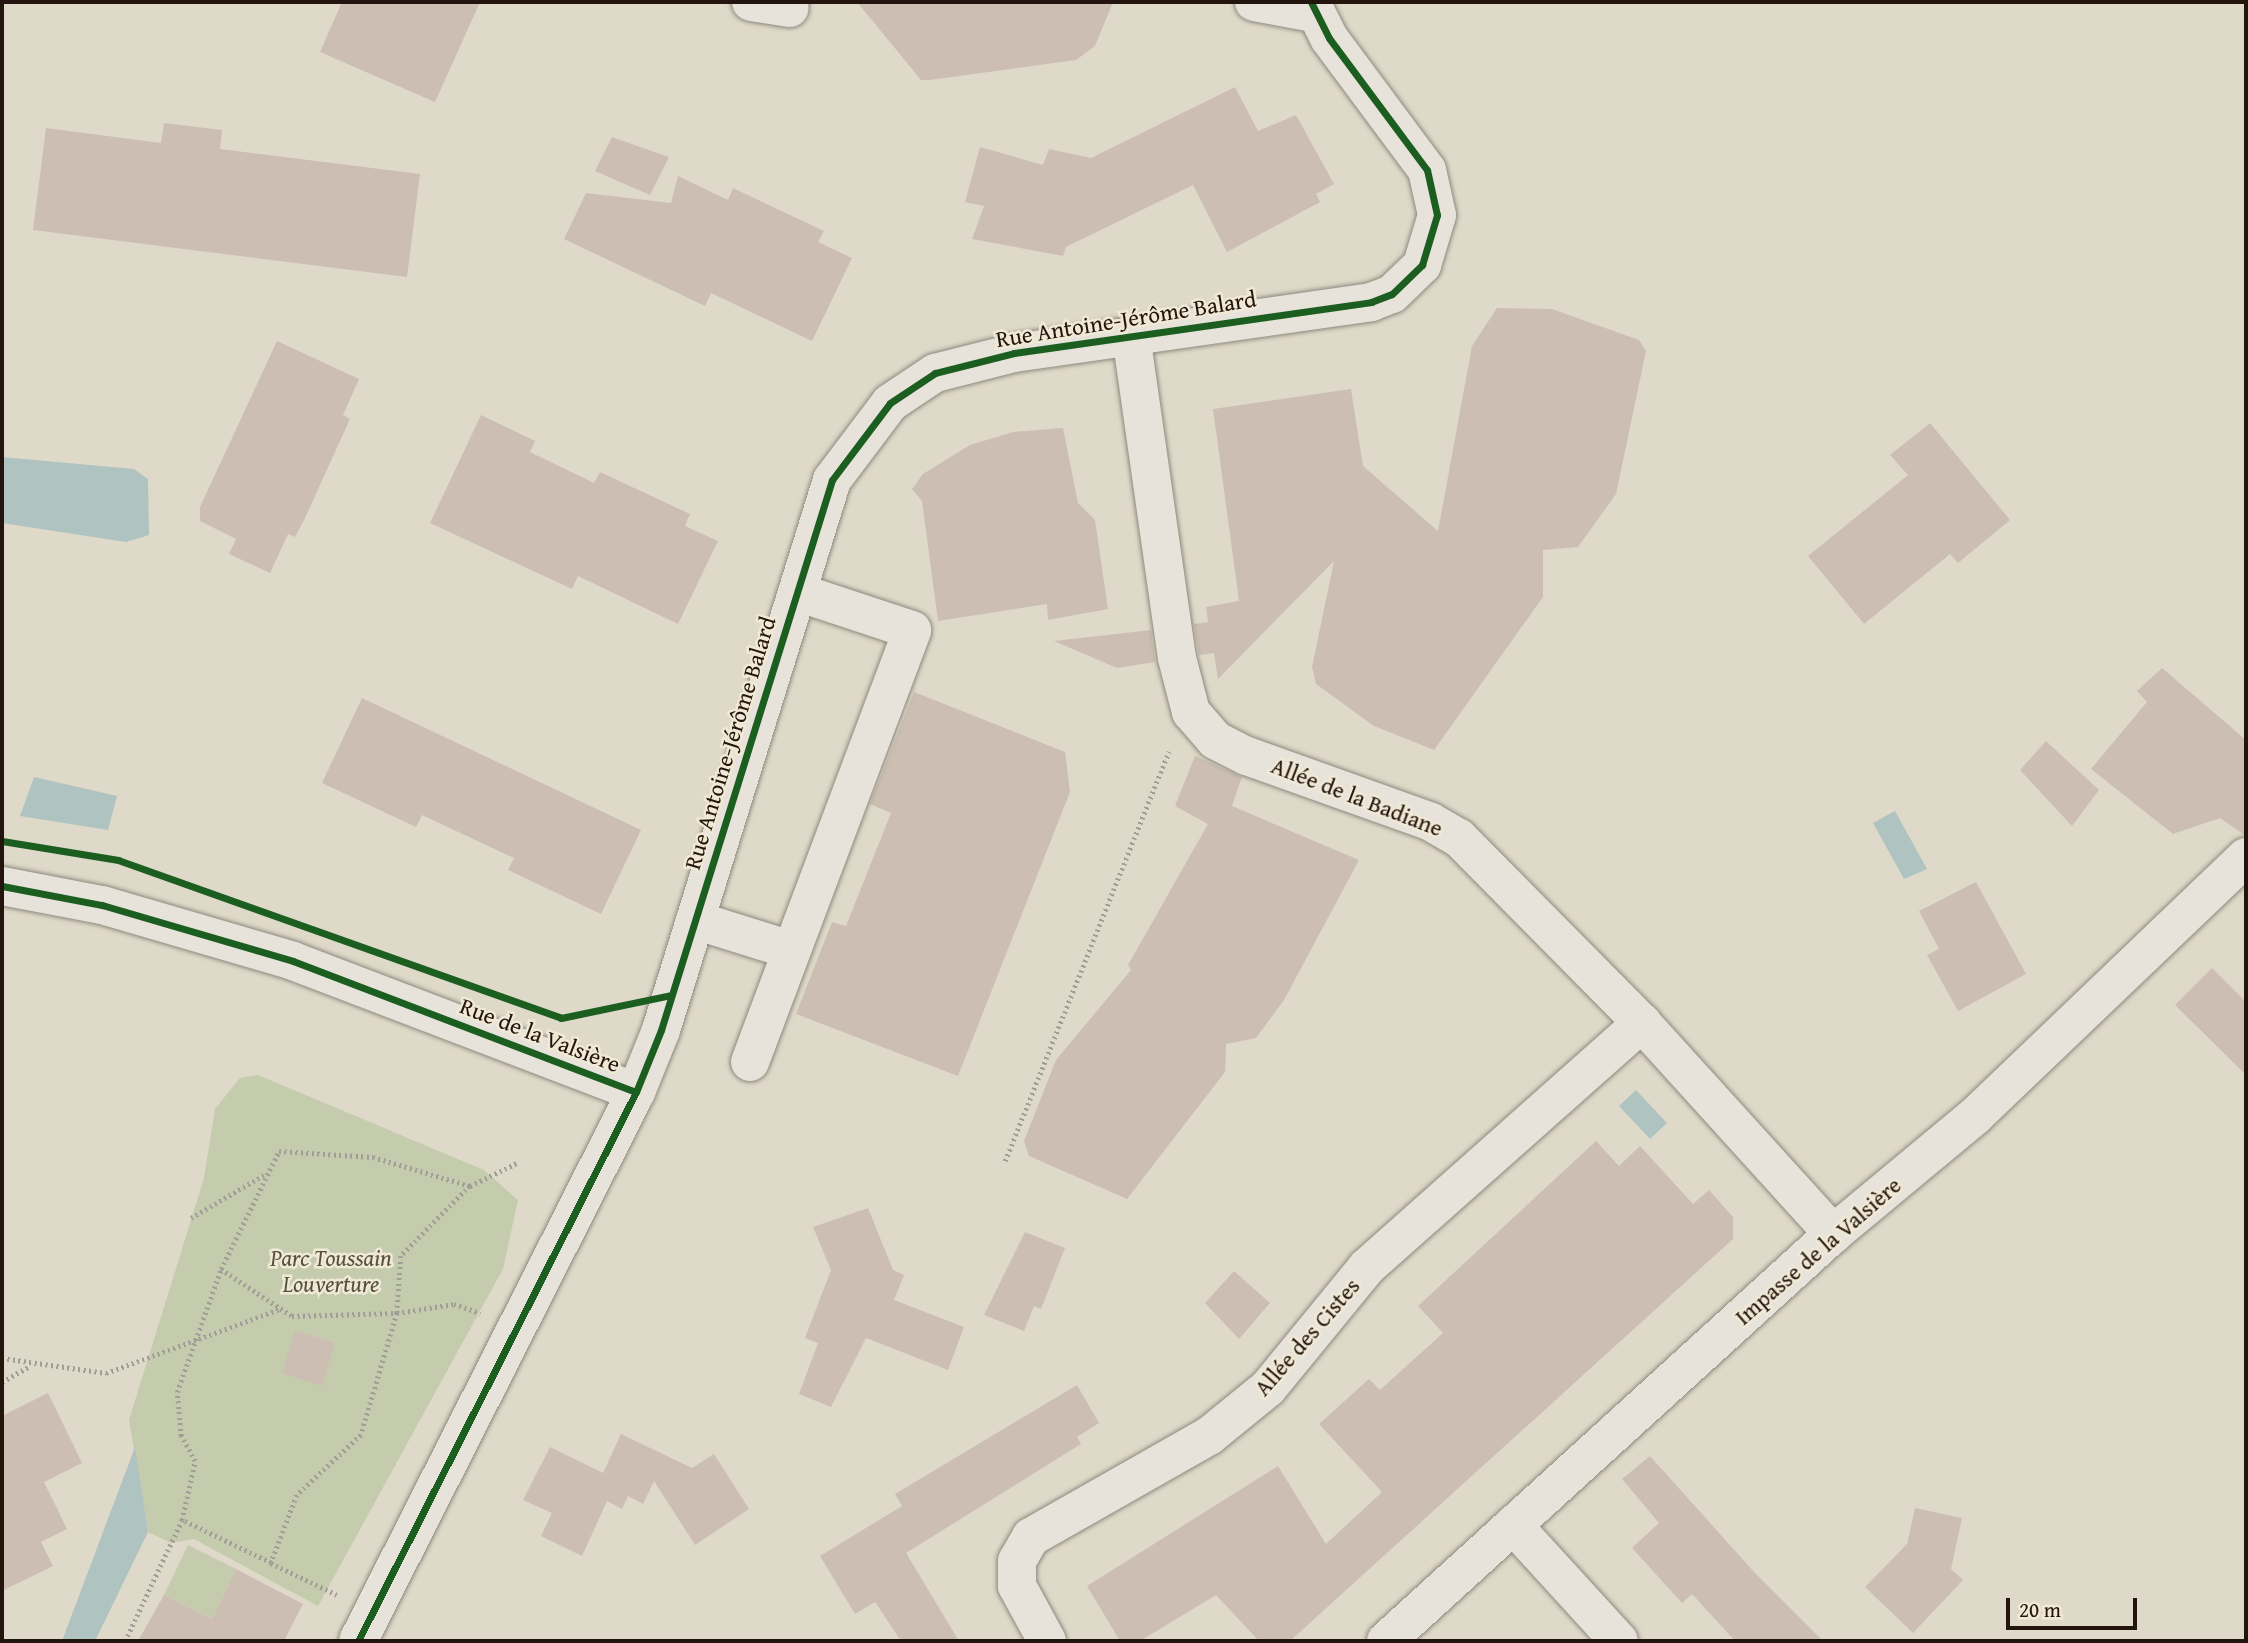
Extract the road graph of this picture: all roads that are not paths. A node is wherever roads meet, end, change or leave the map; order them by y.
1 (751, 2) edge
2 (1254, 2) edge
3 (1313, 7) edge
4 (790, 8) dead end
5 (1131, 335) junction
6 (797, 592) junction
7 (2246, 857) edge
8 (2, 886) edge
9 (695, 920) junction
10 (791, 950) junction
11 (1642, 1023) junction
12 (750, 1062) dead end
13 (636, 1091) junction
14 (1833, 1234) junction
15 (1513, 1525) junction
16 (366, 1626) edge
17 (1047, 1641) edge
18 (1386, 1641) edge
19 (1619, 1641) edge

1 - 4 street
2 - 3 street
3 - 5 street, Rue Antoine-Jérôme Balard
5 - 6 street, Rue Antoine-Jérôme Balard
5 - 11 street, Allée de la Badiane
6 - 9 street, Rue Antoine-Jérôme Balard
6 - 10 street
7 - 14 street, Impasse de la Valsière
8 - 13 street, Rue de la Valsière
9 - 10 street
9 - 13 street, Rue Antoine-Jérôme Balard
10 - 12 street
11 - 14 street, Allée de la Badiane
11 - 17 street, Allée des Cistes
13 - 16 street, Rue de la Valsière
14 - 15 street, Impasse de la Valsière
15 - 18 street, Impasse de la Valsière
15 - 19 street

